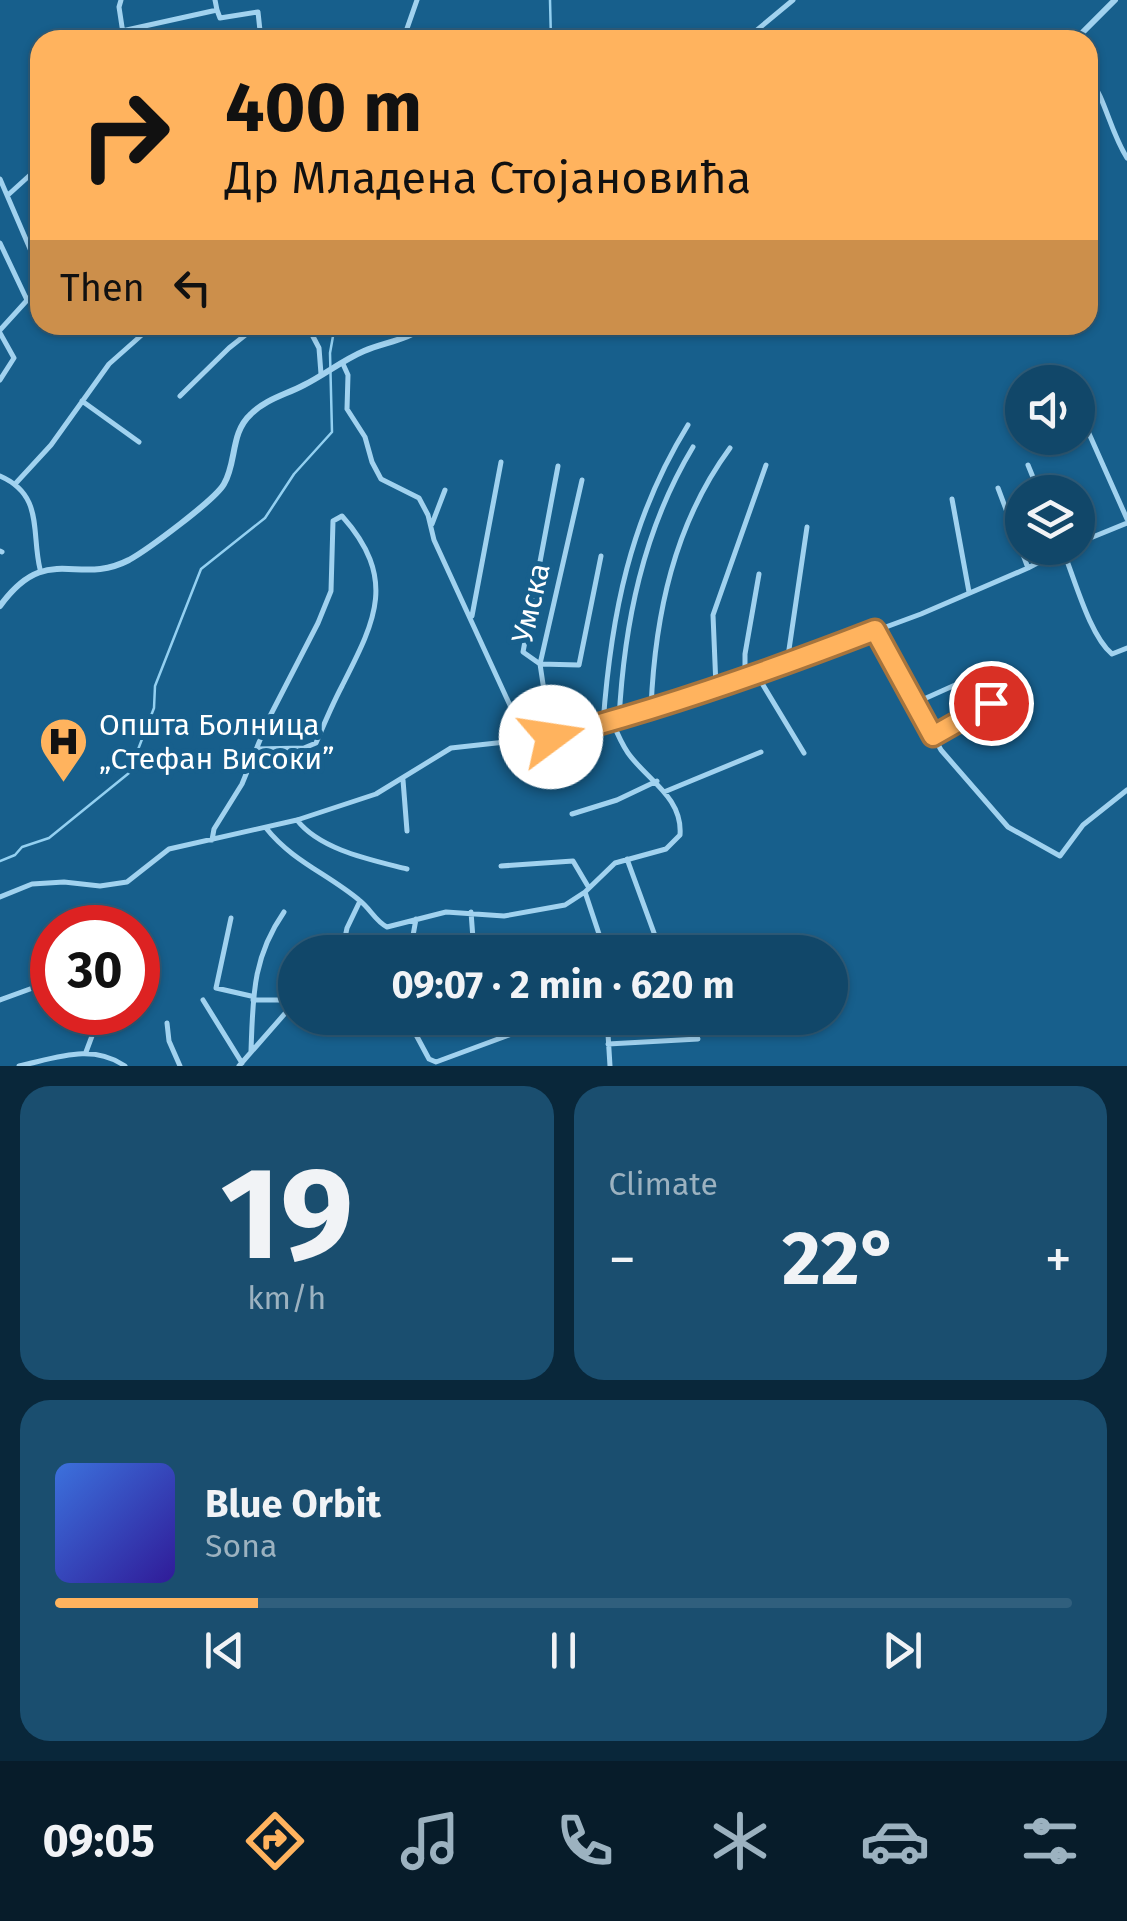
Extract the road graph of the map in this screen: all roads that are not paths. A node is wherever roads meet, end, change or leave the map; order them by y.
1 (120, 0) edge
2 (214, 0) edge
3 (418, 0) edge
4 (793, 0) edge
5 (1111, 1) edge
6 (217, 10) junction
7 (122, 30) edge
8 (127, 30) edge
9 (260, 30) edge
10 (407, 30) edge
11 (757, 30) edge
12 (1084, 30) edge
13 (1098, 91) edge
14 (1127, 158) edge
15 (30, 175) edge
16 (0, 179) edge
17 (8, 195) junction
18 (0, 242) edge
19 (30, 247) edge
20 (30, 297) edge
21 (27, 300) junction
22 (0, 332) edge
23 (141, 335) edge
24 (245, 335) edge
25 (312, 335) edge
26 (412, 335) edge
27 (332, 370) junction
28 (0, 380) edge
29 (180, 396) dead end
30 (82, 401) junction
31 (688, 425) dead end
32 (139, 442) dead end
33 (693, 447) dead end
34 (730, 448) dead end
35 (1095, 448) edge
36 (501, 462) dead end
37 (766, 465) dead end
38 (1028, 465) dead end
39 (558, 466) dead end
40 (1032, 475) edge
41 (0, 476) edge
42 (582, 480) dead end
43 (16, 483) junction
44 (998, 488) dead end
45 (445, 490) dead end
46 (952, 499) dead end
47 (1127, 521) edge
48 (431, 525) junction
49 (807, 528) dead end
50 (1095, 535) edge
51 (601, 556) dead end
52 (1033, 565) edge
53 (1070, 565) edge
54 (1028, 568) junction
55 (40, 570) junction
56 (759, 574) dead end
57 (968, 592) junction
58 (0, 606) edge
59 (472, 616) junction
60 (875, 630) junction
61 (1127, 648) edge
62 (540, 664) junction
63 (787, 664) junction
64 (994, 668) dead end
65 (758, 675) junction
66 (745, 679) junction
67 (716, 688) junction
68 (915, 703) junction
69 (991, 703) dead end
70 (651, 709) junction
71 (616, 721) junction
72 (604, 724) junction
73 (933, 736) junction
74 (551, 737) junction
75 (525, 738) junction
76 (257, 749) junction
77 (761, 752) dead end
78 (804, 753) dead end
79 (403, 780) junction
80 (657, 781) junction
81 (1127, 790) edge
82 (664, 792) junction
83 (572, 814) dead end
84 (298, 820) junction
85 (266, 828) junction
86 (406, 831) dead end
87 (212, 840) junction
88 (627, 860) junction
89 (500, 866) dead end
90 (406, 869) dead end
91 (587, 890) junction
92 (0, 897) edge
93 (360, 900) junction
94 (284, 912) dead end
95 (471, 912) junction
96 (231, 918) dead end
97 (416, 919) junction
98 (346, 935) edge
99 (413, 935) edge
100 (473, 935) edge
101 (600, 935) edge
102 (655, 935) edge
103 (30, 989) edge
104 (252, 998) junction
105 (0, 1000) edge
106 (202, 1000) dead end
107 (278, 1000) edge
108 (278, 1020) edge
109 (167, 1023) dead end
110 (92, 1035) edge
111 (416, 1035) edge
112 (509, 1035) edge
113 (608, 1035) edge
114 (698, 1039) dead end
115 (608, 1044) junction
116 (251, 1051) junction
117 (86, 1052) junction
118 (33, 1064) edge
119 (241, 1064) edge
120 (19, 1066) edge
121 (125, 1066) edge
122 (180, 1066) edge
123 (610, 1066) edge

1 - 7 street
2 - 6 street
3 - 10 street
4 - 11 street
5 - 12 street
6 - 8 street
6 - 9 street
13 - 14 street
15 - 17 street
16 - 17 street
17 - 19 street
18 - 21 street
20 - 21 street
21 - 22 street
22 - 28 street
23 - 30 street
24 - 29 street
25 - 27 street
26 - 27 street
27 - 48 street
27 - 55 street
30 - 32 street
30 - 43 street
31 - 72 street
33 - 71 street
34 - 70 street
35 - 47 street
36 - 59 street
37 - 67 street
38 - 40 street
39 - 62 street
41 - 43 street
42 - 62 street, Умска
43 - 55 street
44 - 54 street
45 - 48 street
46 - 57 street
47 - 50 street
48 - 59 street
49 - 63 street
51 - 62 street
52 - 54 street
53 - 61 street
54 - 57 street
55 - 58 street
56 - 66 street
57 - 60 street
59 - 75 street
60 - 63 street
60 - 68 street
62 - 74 street, Умска
63 - 65 street
64 - 68 street
65 - 66 street
65 - 78 street
66 - 67 street
67 - 70 street
68 - 73 street
69 - 73 street
70 - 71 street
71 - 72 street
71 - 80 street
72 - 74 street
73 - 81 street
74 - 75 street
75 - 79 street
76 - 76 street
76 - 87 street
77 - 82 street
79 - 84 street
79 - 86 street
80 - 82 street
80 - 83 street
82 - 88 street
84 - 85 street
84 - 90 street
85 - 87 street
85 - 93 street
87 - 92 street
88 - 91 street
88 - 102 street
89 - 91 street
91 - 95 street
91 - 101 street
93 - 97 street
93 - 98 street
94 - 104 street
95 - 97 street
95 - 100 street
96 - 104 street
97 - 99 street
103 - 105 street
104 - 107 street
104 - 116 street
106 - 119 street
108 - 116 street
109 - 122 street
110 - 117 street
111 - 112 street
113 - 115 street
114 - 115 street
115 - 123 street
116 - 119 street
117 - 118 street
117 - 121 street
118 - 120 street

